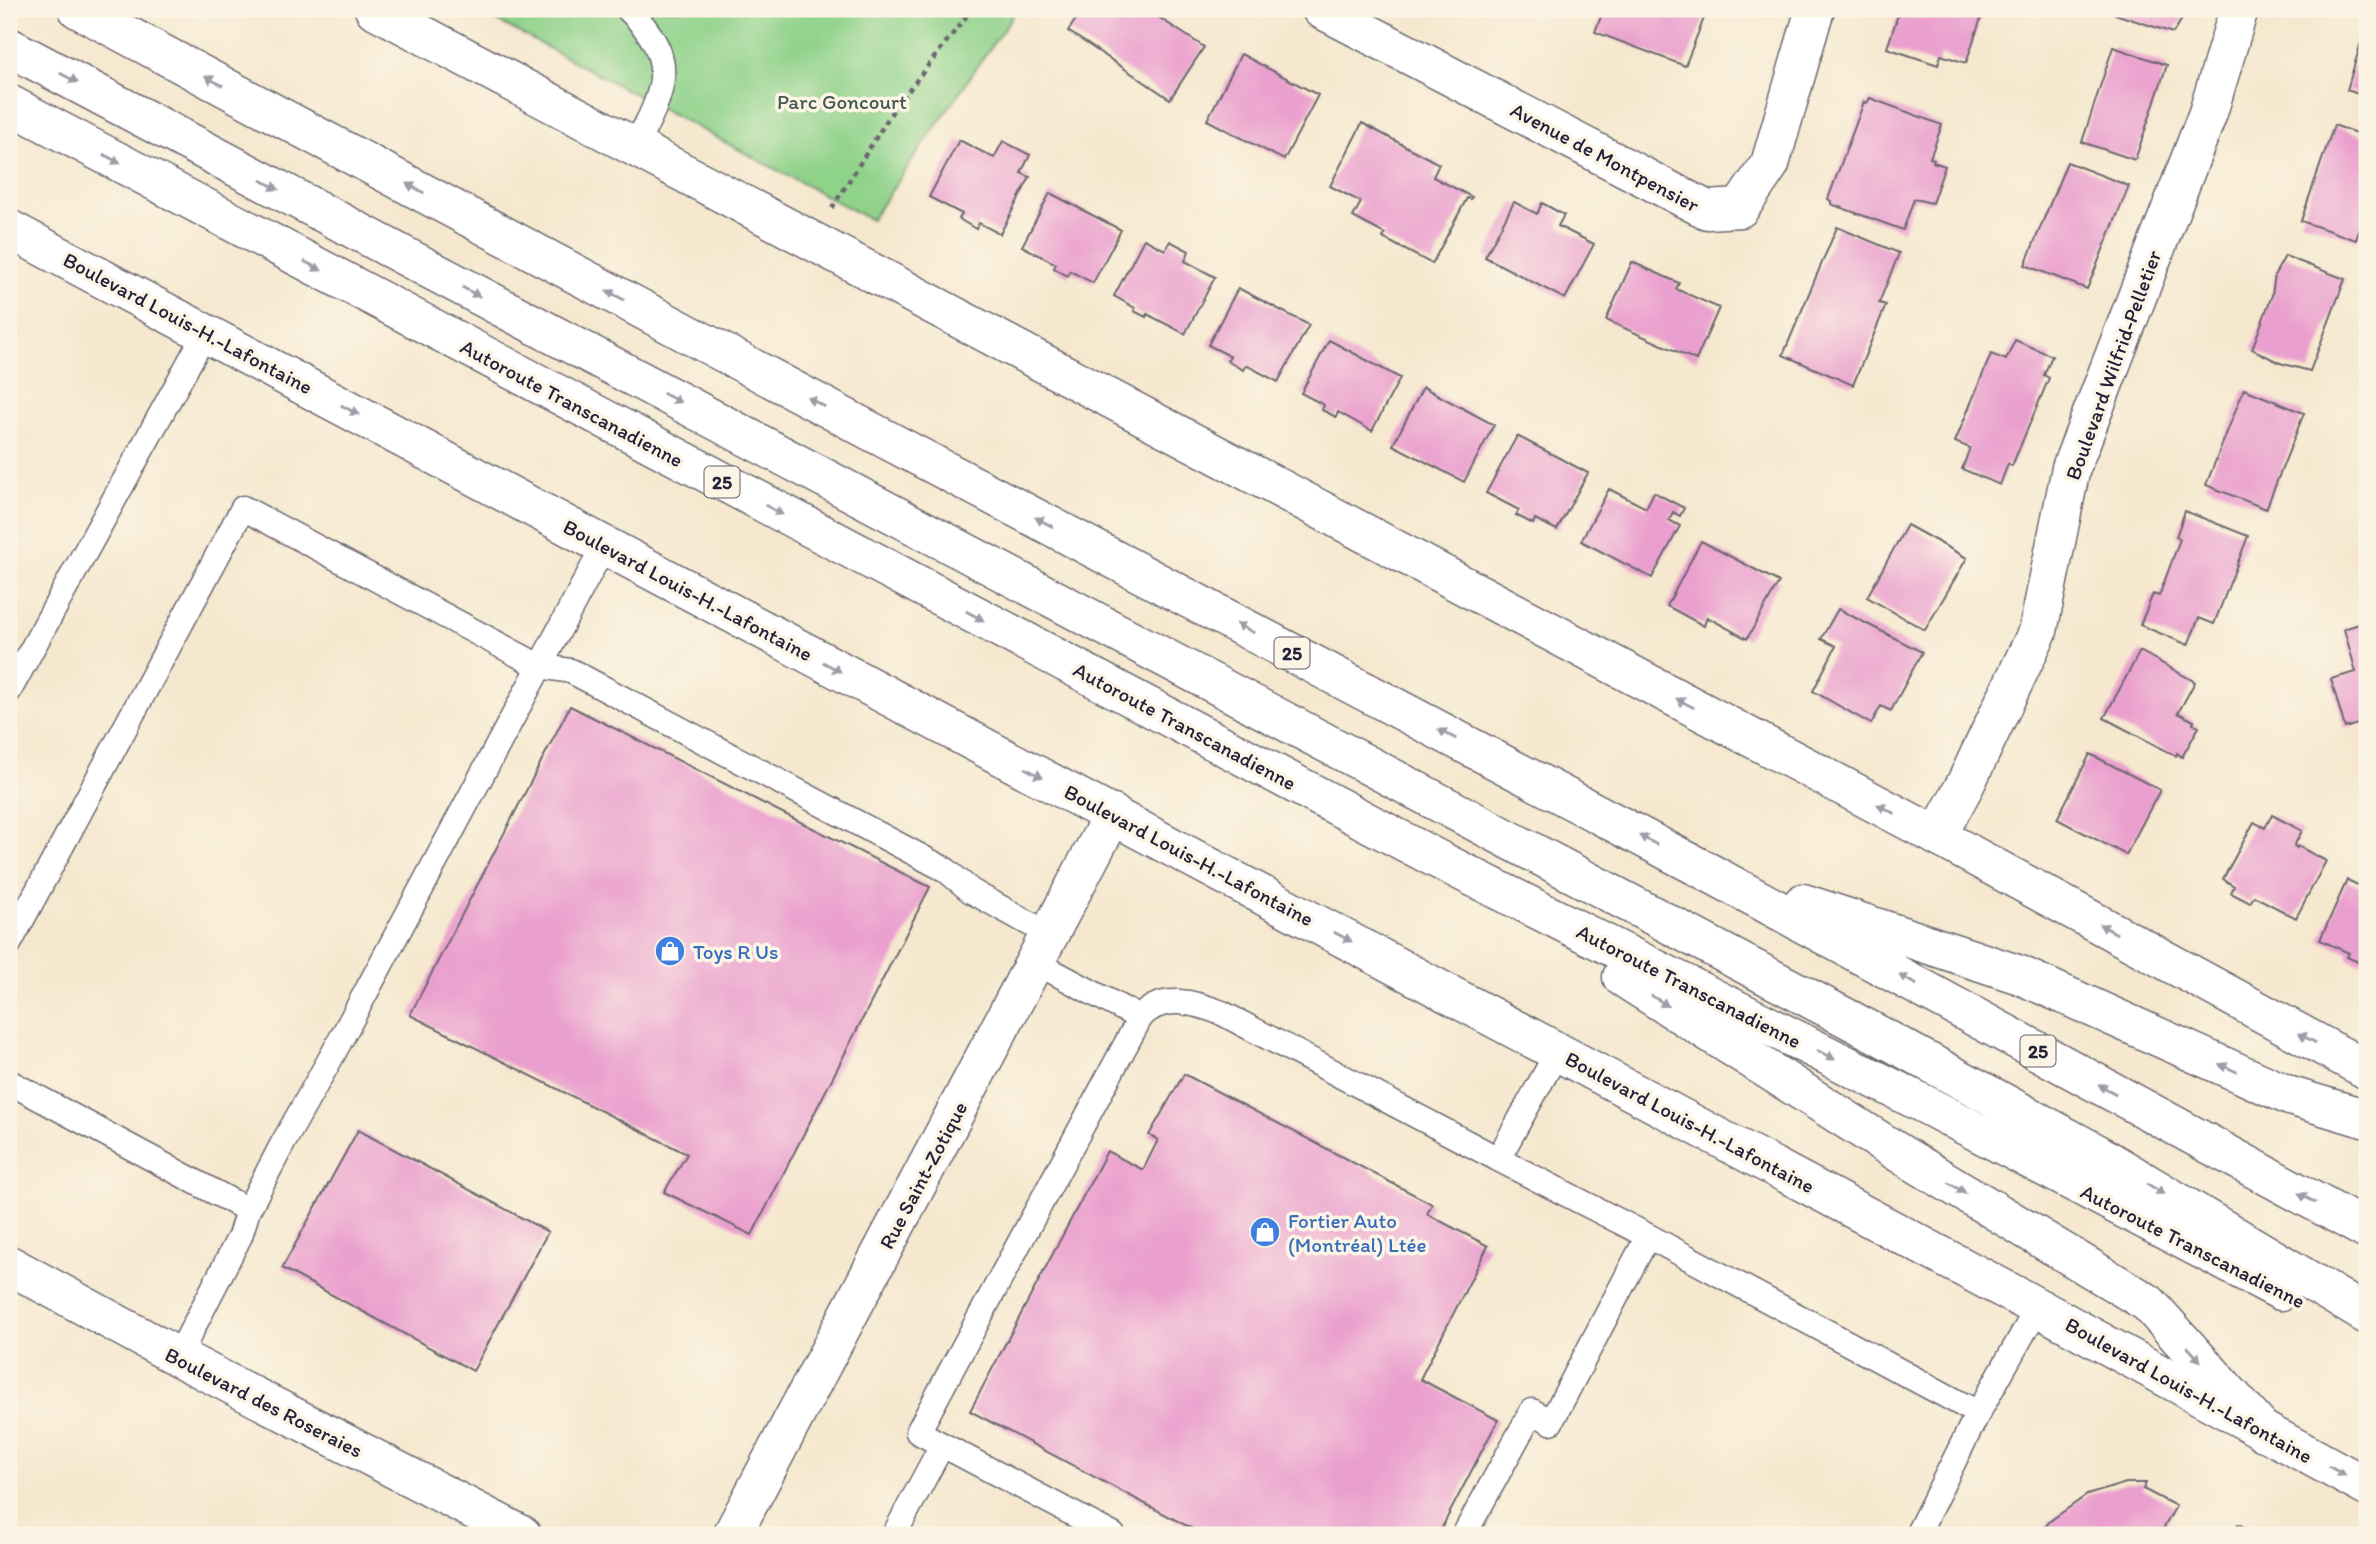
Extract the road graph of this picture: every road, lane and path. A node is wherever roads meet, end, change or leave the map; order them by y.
1 (78, 9) edge
2 (374, 9) edge
3 (628, 9) edge
4 (972, 9) edge
5 (1321, 9) edge
6 (1815, 9) edge
7 (2239, 9) edge
8 (9, 47) edge
9 (9, 104) edge
10 (635, 146) junction
11 (831, 211) dead end
12 (9, 229) edge
13 (206, 332) junction
14 (604, 546) junction
15 (539, 666) junction
16 (9, 691) edge
17 (1113, 814) junction
18 (1937, 836) junction
19 (1437, 859) junction
20 (1708, 872) junction
21 (9, 944) edge
22 (1043, 948) junction
23 (1140, 1018) junction
24 (1558, 1051) junction
25 (2367, 1070) edge
26 (9, 1082) edge
27 (2367, 1119) edge
28 (1498, 1159) junction
29 (248, 1210) junction
30 (2367, 1230) edge
31 (1648, 1236) junction
32 (9, 1265) edge
33 (2038, 1307) junction
34 (2367, 1315) edge
35 (2367, 1336) edge
36 (178, 1357) junction
37 (1978, 1413) junction
38 (2264, 1432) junction
39 (942, 1445) junction
40 (2367, 1488) edge
41 (522, 1535) edge
42 (732, 1535) edge
43 (894, 1535) edge
44 (1114, 1535) edge
45 (1464, 1535) edge
46 (1917, 1535) edge

20 -> 1 main road, 25
2 - 10 main road
3 - 10 lane
4 - 11 path
5 - 6 main road, Avenue de Montpensier
7 - 18 main road, Boulevard Wilfrid-Pelletier
8 -> 34 main road
9 -> 19 main road, Autoroute Transcanadienne / 25
18 -> 10 main road
12 - 13 main road, Boulevard Louis-H.-Lafontaine
13 -> 14 main road, Boulevard Louis-H.-Lafontaine
13 - 16 lane
14 - 15 lane
14 -> 17 main road, Boulevard Louis-H.-Lafontaine
15 - 21 lane
15 - 22 lane
15 - 29 lane
17 - 22 main road, Rue Saint-Zotique
17 -> 24 main road, Boulevard Louis-H.-Lafontaine
25 -> 18 main road
19 -> 35 main road, Autoroute Transcanadienne / 25
19 -> 38 main road
27 -> 20 main road
30 -> 20 main road, 25
22 - 23 lane
22 - 42 main road, Rue Saint-Zotique
23 - 28 lane
23 - 39 lane
24 - 28 lane
24 - 33 main road, Boulevard Louis-H.-Lafontaine
26 - 29 lane
28 - 31 lane
29 - 36 lane
31 - 37 lane
31 - 45 lane
32 - 36 main road, Boulevard des Roseraies
33 - 37 lane
33 - 38 main road, Boulevard Louis-H.-Lafontaine
36 - 41 main road, Boulevard des Roseraies
37 - 46 lane
38 -> 40 main road, Boulevard Louis-H.-Lafontaine
39 - 43 lane
39 - 44 lane

